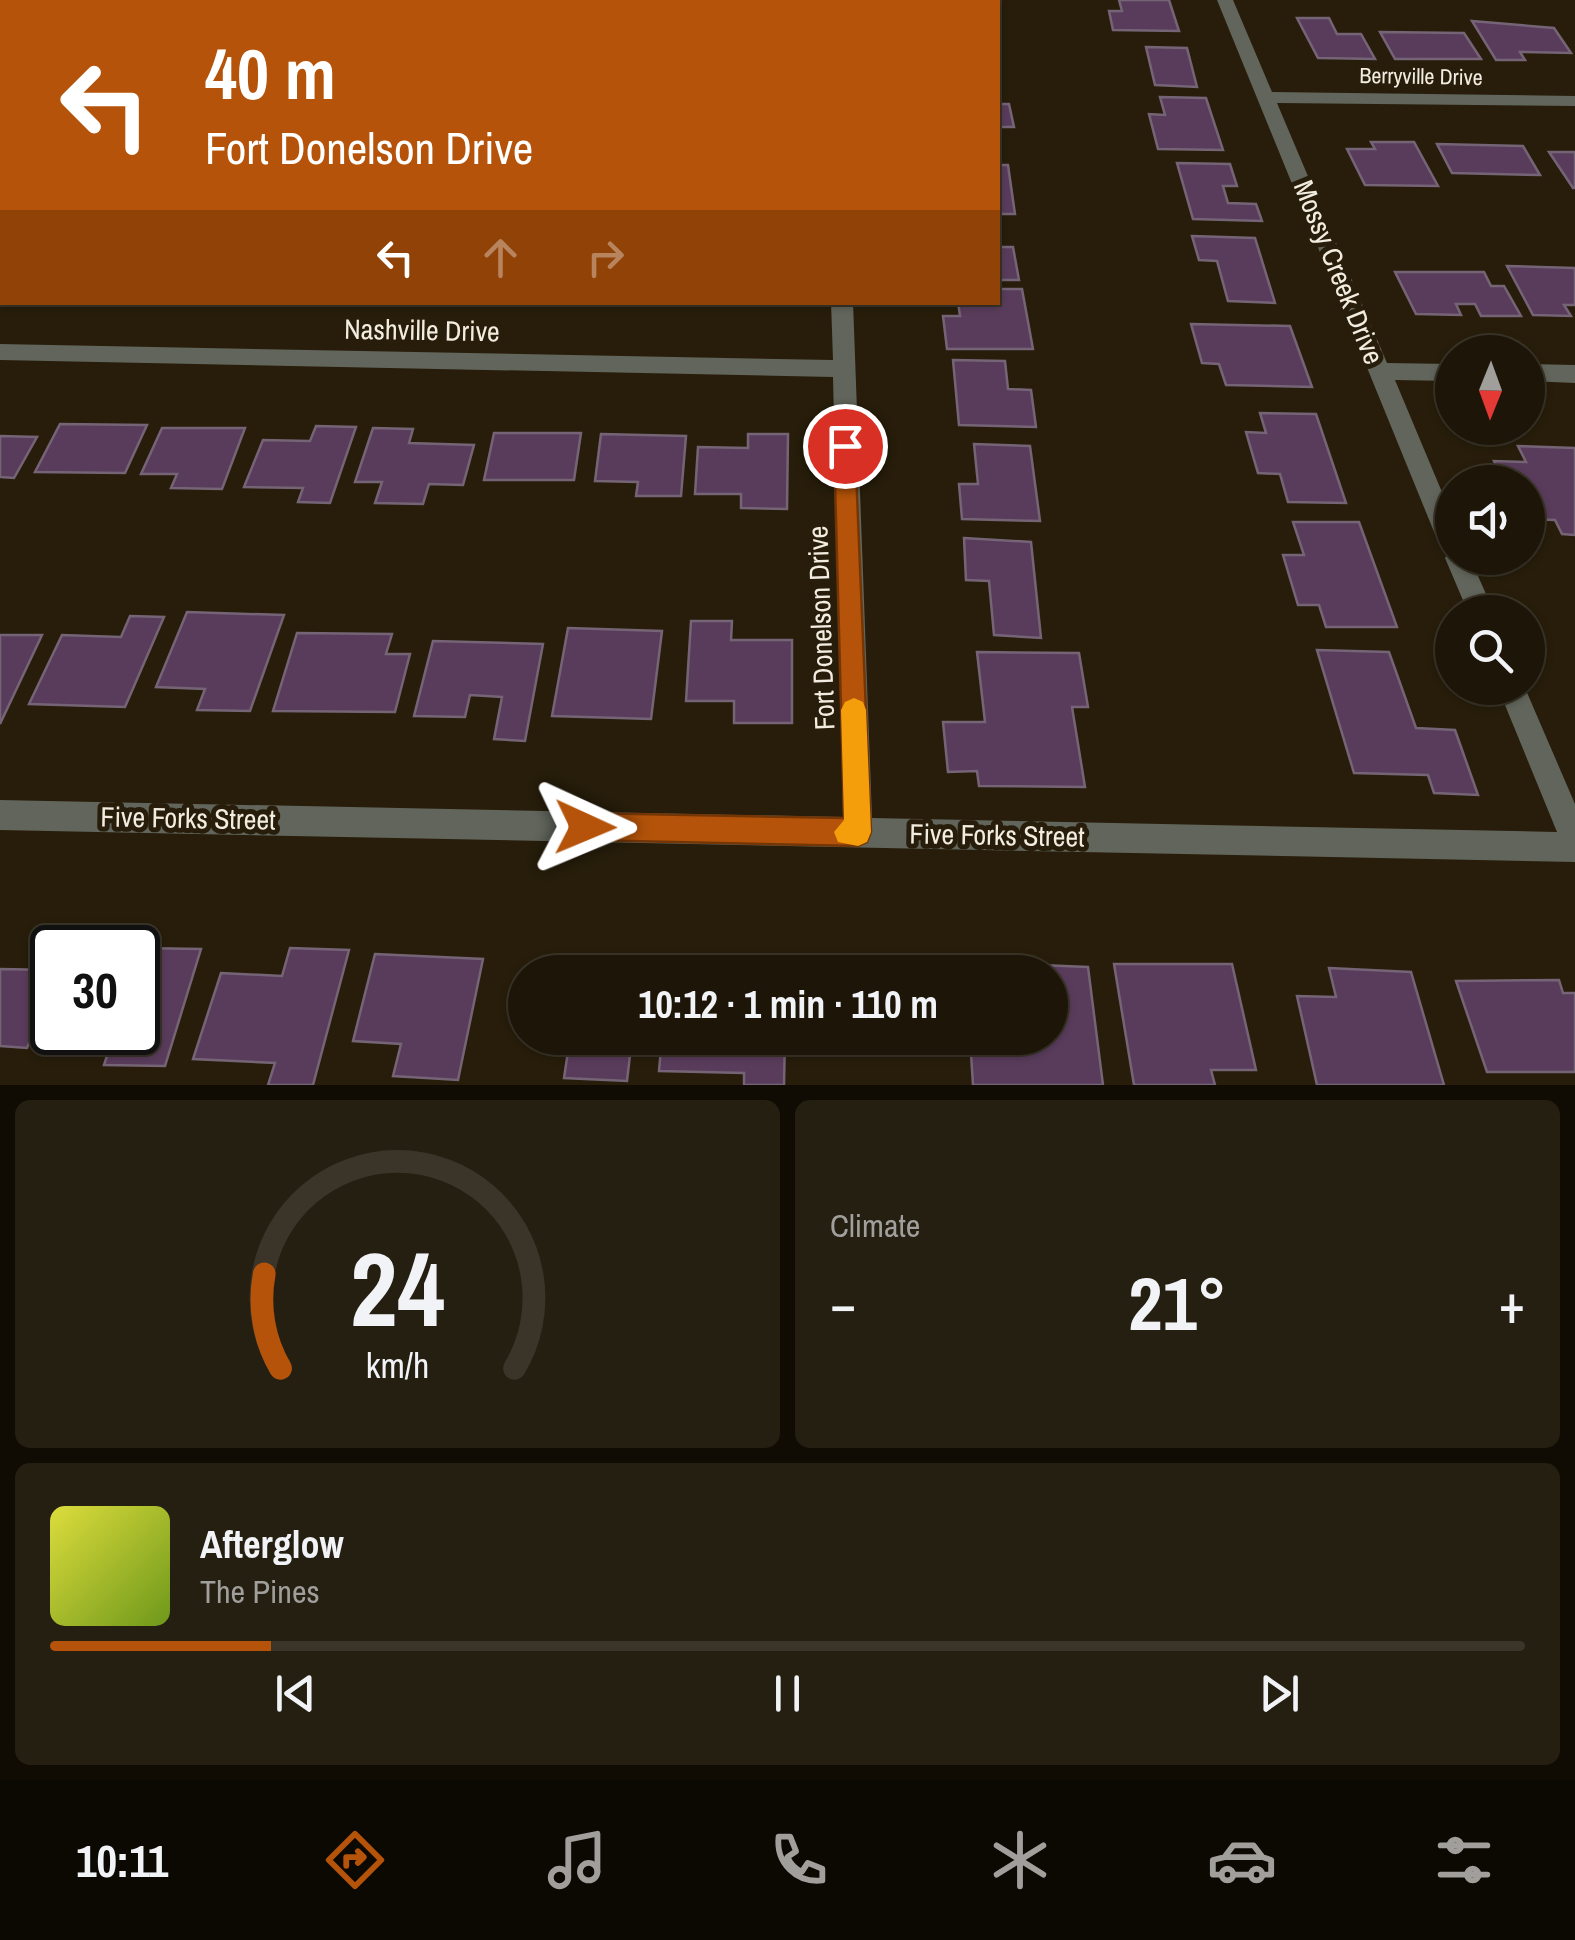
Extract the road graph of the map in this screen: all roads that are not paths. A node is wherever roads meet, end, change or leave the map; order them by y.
1 (1225, 0) edge
2 (1267, 97) junction
3 (1575, 100) edge
4 (842, 305) edge
5 (0, 352) edge
6 (842, 368) junction
7 (1380, 370) junction
8 (1435, 372) edge
9 (1545, 373) edge
10 (1575, 374) edge
11 (1435, 503) edge
12 (1519, 705) edge
13 (0, 814) edge
14 (858, 832) junction
15 (1575, 839) edge
16 (1575, 847) edge

1 - 2 street, Mossy Creek Drive
2 - 3 street, Berryville Drive
2 - 7 street, Mossy Creek Drive
4 - 6 street, Fort Donelson Drive
5 - 6 street, Nashville Drive
6 - 14 street, Fort Donelson Drive
7 - 8 street
7 - 11 street, Mossy Creek Drive
9 - 10 street
12 - 15 street
13 - 14 street, Five Forks Street
14 - 16 street, Five Forks Street

